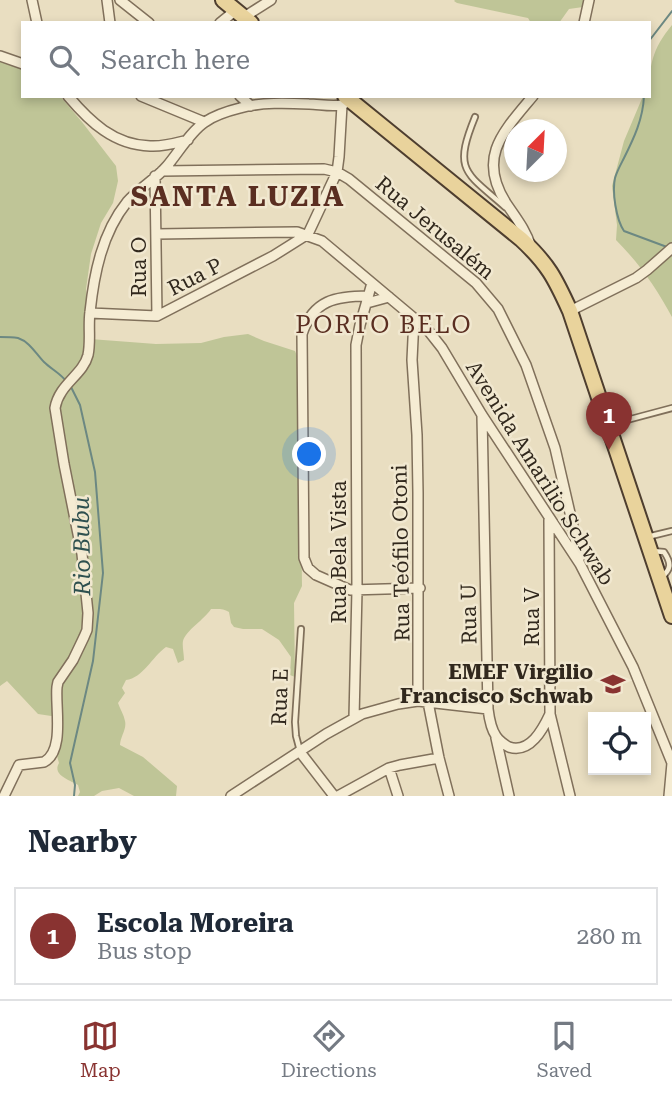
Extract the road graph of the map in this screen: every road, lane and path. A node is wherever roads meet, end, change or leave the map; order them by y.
1 (32, 0) edge
2 (107, 0) edge
3 (120, 0) edge
4 (223, 0) edge
5 (271, 0) edge
6 (589, 0) edge
7 (244, 17) edge
8 (37, 21) edge
9 (110, 21) edge
10 (146, 21) edge
11 (584, 21) edge
12 (0, 56) edge
13 (21, 63) edge
14 (70, 98) edge
15 (146, 98) edge
16 (242, 98) edge
17 (531, 98) edge
18 (346, 101) edge
19 (251, 106) junction
20 (475, 117) dead end
21 (204, 122) junction
22 (188, 140) junction
23 (337, 172) junction
24 (159, 174) junction
25 (514, 214) junction
26 (157, 234) junction
27 (308, 234) junction
28 (531, 248) junction
29 (669, 250) edge
30 (372, 283) junction
31 (388, 297) junction
32 (368, 300) junction
33 (570, 311) junction
34 (90, 313) junction
35 (157, 316) junction
36 (414, 318) junction
37 (672, 408) edge
38 (482, 415) junction
39 (608, 426) junction
40 (549, 519) junction
41 (672, 531) edge
42 (648, 544) junction
43 (580, 564) junction
44 (419, 588) junction
45 (357, 590) junction
46 (672, 616) edge
47 (301, 629) dead end
48 (423, 702) junction
49 (488, 709) junction
50 (550, 714) junction
51 (354, 718) junction
52 (496, 738) junction
53 (300, 752) junction
54 (439, 758) junction
55 (672, 763) edge
56 (389, 768) junction
57 (4, 796) edge
58 (231, 796) edge
59 (336, 796) edge
60 (398, 796) edge
61 (449, 796) edge
62 (509, 796) edge
63 (570, 796) edge
64 (669, 796) edge

1 - 8 street
2 - 9 street
3 - 10 street
4 - 7 main road
5 - 7 street
6 - 11 street
12 - 13 street
14 - 22 street
15 - 21 street
16 - 19 street
17 - 25 street
18 - 19 street
18 - 23 street
18 - 28 main road
19 - 21 street
20 - 25 lane
21 - 22 street
22 - 24 street
23 - 24 street
23 - 27 street
23 - 43 street, Rua Jerusalém
24 - 26 street, Rua O
24 - 34 street
25 - 28 street
26 - 27 street
26 - 35 street, Rua O
27 - 30 street, Avenida Amarilio Schwab
27 - 35 street, Rua P
28 - 33 main road
29 - 33 street
30 - 31 street, Avenida Amarilio Schwab
30 - 32 street, Rua Bela Vista
31 - 32 street
31 - 36 street, Avenida Amarilio Schwab
32 - 45 street, Rua Bela Vista
32 - 45 street
33 - 39 main road
34 - 35 street, Rua P
34 - 57 street
36 - 38 street, Avenida Amarilio Schwab
36 - 44 street, Rua Teófilo Otoni
37 - 39 lane
38 - 40 street, Avenida Amarilio Schwab
38 - 49 street, Rua U
39 - 42 main road
40 - 43 street, Avenida Amarilio Schwab
40 - 50 street, Rua V
41 - 42 lane
42 - 46 main road
43 - 55 street, Avenida Amarilio Schwab
44 - 45 street
44 - 48 street, Rua Teófilo Otoni
45 - 51 street, Rua Bela Vista
47 - 53 lane, Rua E
48 - 49 street
48 - 51 street
48 - 54 street, Rua Teófilo Otoni
49 - 52 street, Rua U
50 - 52 street
50 - 63 street, Rua V
51 - 53 street
52 - 62 street, Rua U
53 - 58 street
53 - 59 street, Rua E
54 - 56 street
54 - 61 street, Rua Teófilo Otoni
55 - 64 street
56 - 59 street
56 - 60 street

